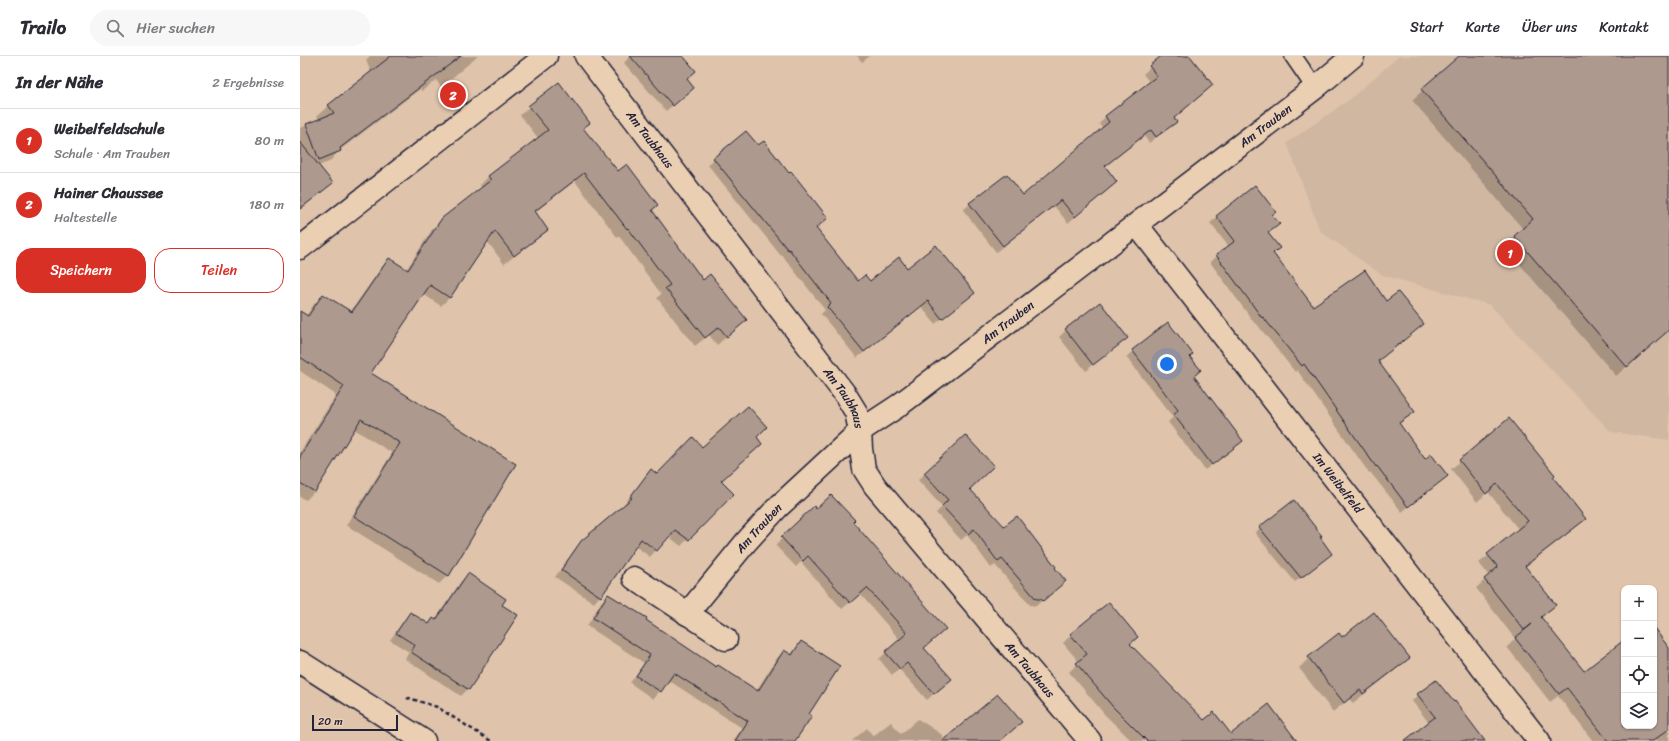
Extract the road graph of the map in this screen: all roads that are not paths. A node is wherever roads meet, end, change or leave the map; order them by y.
1 (546, 56) edge
2 (586, 56) edge
3 (1293, 56) edge
4 (1352, 56) edge
5 (1315, 88) junction
6 (1136, 225) junction
7 (300, 248) edge
8 (860, 431) junction
9 (634, 578) dead end
10 (687, 614) junction
11 (726, 639) dead end
12 (300, 662) edge
13 (424, 741) edge
14 (1090, 741) edge
15 (1540, 741) edge

1 - 7 street
2 - 8 street, Am Taubhaus
3 - 5 lane
4 - 5 street, Am Trauben
5 - 6 street, Am Trauben
6 - 8 street, Am Trauben
6 - 15 street, Im Weibelfeld
8 - 10 street, Am Trauben
8 - 14 street, Am Taubhaus
9 - 10 street
10 - 11 street
12 - 13 street

